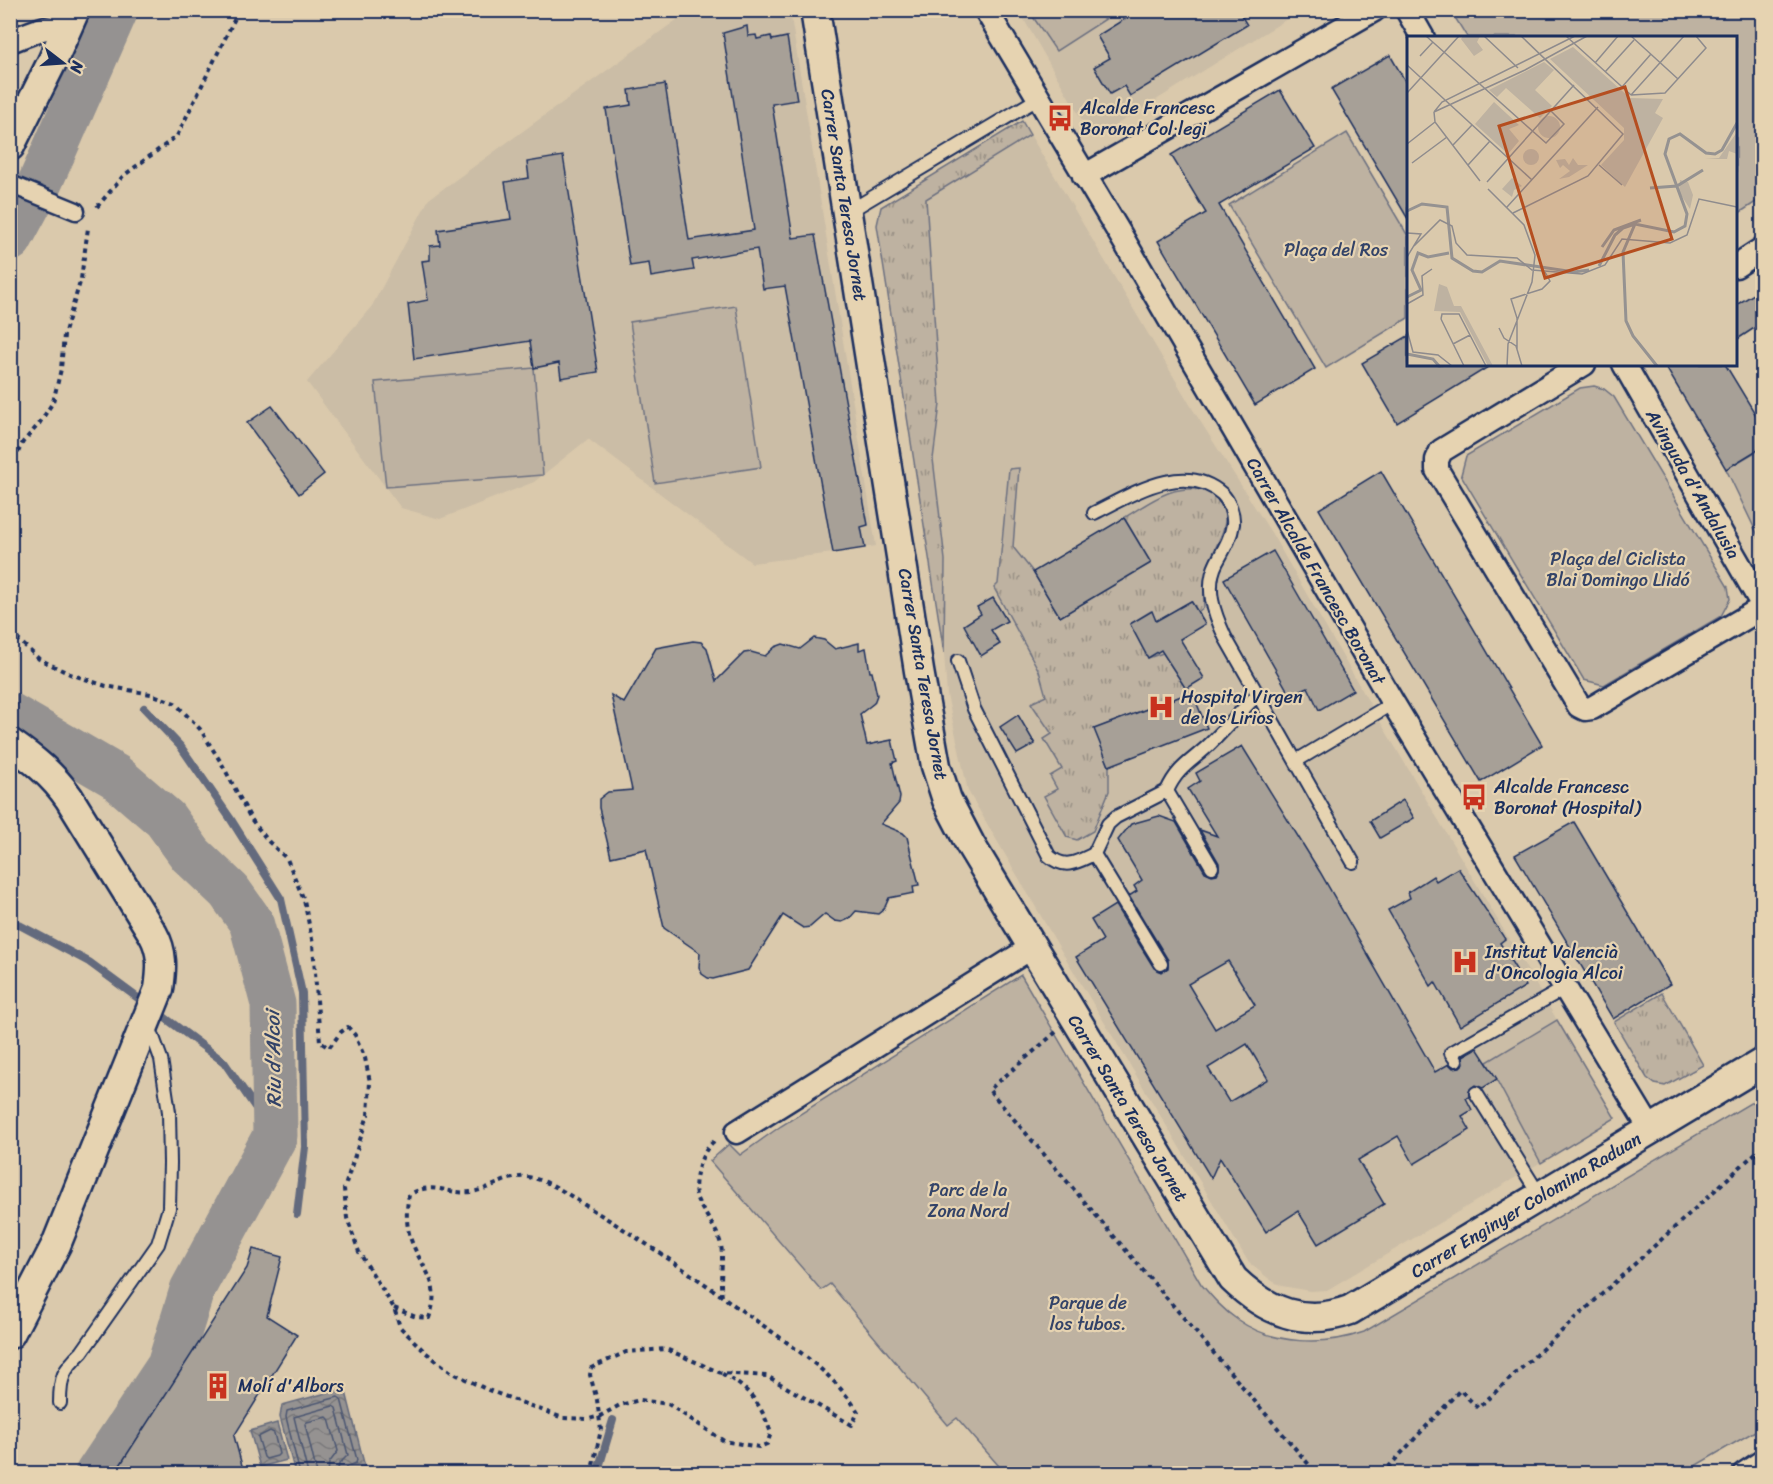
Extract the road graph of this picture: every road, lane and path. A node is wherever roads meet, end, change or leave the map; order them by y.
1 (239, 10) edge
2 (815, 10) edge
3 (986, 10) edge
4 (1374, 10) edge
5 (1407, 10) edge
6 (71, 18) edge
7 (1422, 36) edge
8 (10, 41) edge
9 (1039, 98) junction
10 (10, 146) edge
11 (1084, 177) junction
12 (10, 184) edge
13 (76, 211) dead end
14 (94, 213) dead end
15 (847, 213) junction
16 (90, 223) dead end
17 (1762, 249) edge
18 (1737, 265) edge
19 (1581, 366) edge
20 (1625, 366) edge
21 (10, 469) edge
22 (1094, 513) dead end
23 (1762, 606) edge
24 (10, 632) edge
25 (958, 662) dead end
26 (1258, 694) junction
27 (1393, 704) junction
28 (10, 742) edge
29 (1296, 761) junction
30 (1167, 791) junction
31 (1094, 854) junction
32 (1353, 862) dead end
33 (1212, 867) dead end
34 (1031, 948) junction
35 (1161, 964) dead end
36 (1565, 988) junction
37 (1073, 1018) junction
38 (146, 1019) junction
39 (1456, 1060) dead end
40 (1762, 1063) edge
41 (1476, 1092) dead end
42 (1651, 1130) junction
43 (737, 1132) joint
44 (1762, 1147) edge
45 (1540, 1197) junction
46 (722, 1296) junction
47 (394, 1308) junction
48 (1280, 1312) joint
49 (10, 1334) edge
50 (721, 1372) junction
51 (60, 1403) dead end
52 (600, 1416) junction
53 (1762, 1462) edge
54 (591, 1473) edge
55 (1317, 1473) edge
56 (1382, 1473) edge
57 (1744, 1473) edge

1 - 14 path
2 - 15 street, Carrer Santa Teresa Jornet
3 - 9 street, Carrer Alcalde Francesc Boronat
4 - 11 street
5 - 7 street
6 - 8 street
6 - 10 street
9 - 11 street, Carrer Alcalde Francesc Boronat
9 - 15 lane
11 - 27 street, Carrer Alcalde Francesc Boronat
12 - 13 street
15 - 34 street, Carrer Santa Teresa Jornet
16 - 21 path
17 - 18 street
19 - 23 street
20 - 23 street, Avinguda d'Andalusia
22 - 26 lane
24 - 47 path
25 - 31 lane
26 - 29 lane
26 - 30 lane
27 - 29 lane
27 - 36 street, Carrer Alcalde Francesc Boronat
28 - 38 street
29 - 32 lane
30 - 31 lane
30 - 33 lane
31 - 35 lane
34 - 37 street, Carrer Santa Teresa Jornet
34 - 43 street
36 - 39 lane
36 - 42 street, Carrer Alcalde Francesc Boronat
37 - 48 street, Carrer Santa Teresa Jornet
37 - 55 path
38 - 49 street
38 - 51 lane
40 - 42 street, Carrer Enginyer Colomina Raduan
41 - 45 lane
42 - 45 street, Carrer Enginyer Colomina Raduan
43 - 46 path
44 - 56 path
45 - 48 street, Carrer Enginyer Colomina Raduan
46 - 47 path
46 - 50 path
47 - 52 path
50 - 52 path
50 - 52 path
52 - 54 path
53 - 57 street

